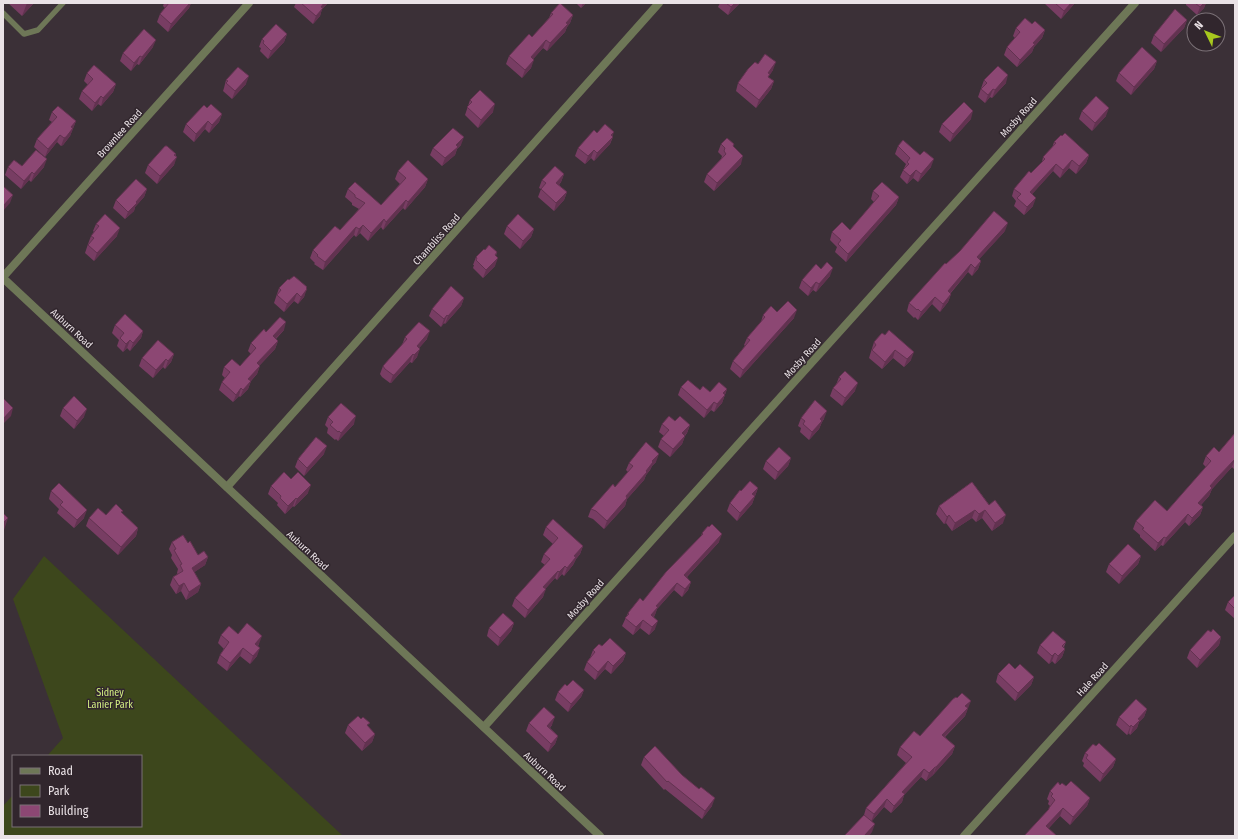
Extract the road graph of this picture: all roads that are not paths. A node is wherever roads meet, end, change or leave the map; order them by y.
1 (63, 3) edge
2 (249, 3) edge
3 (660, 3) edge
4 (1135, 3) edge
5 (3, 13) edge
6 (3, 278) edge
7 (227, 488) junction
8 (1235, 536) edge
9 (484, 727) junction
10 (600, 836) edge
11 (964, 836) edge

1 - 5 lane
2 - 6 street, Brownlee Road
3 - 7 street, Chambliss Road
4 - 9 street, Mosby Road
6 - 7 street, Auburn Road
7 - 9 street, Auburn Road
8 - 11 street, Hale Road
9 - 10 street, Auburn Road

